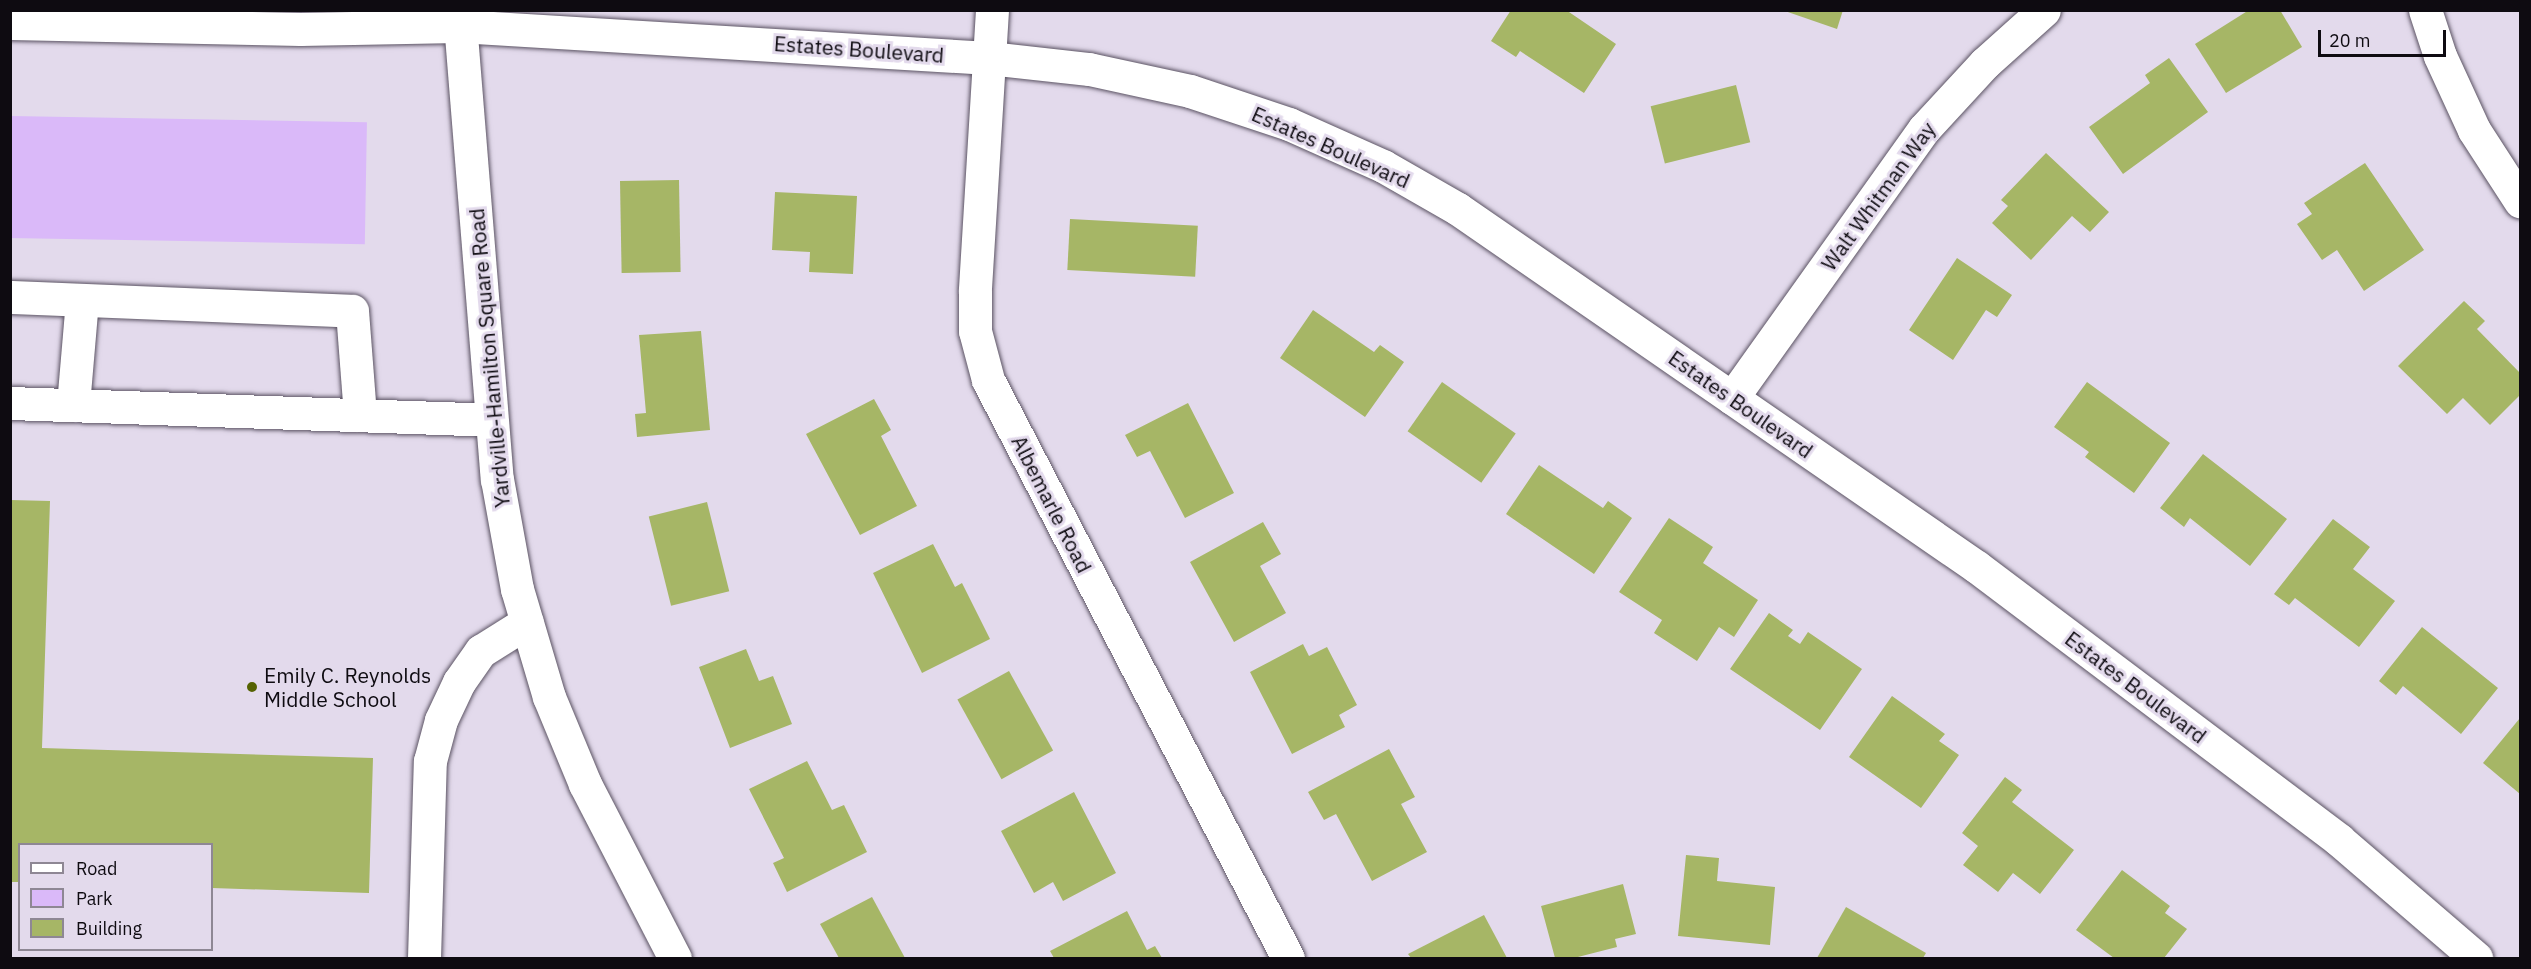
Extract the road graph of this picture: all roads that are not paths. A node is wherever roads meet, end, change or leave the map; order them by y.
1 (992, 10) edge
2 (2044, 10) edge
3 (2426, 10) edge
4 (459, 18) edge
5 (10, 23) edge
6 (989, 58) junction
7 (2520, 201) edge
8 (10, 297) edge
9 (82, 300) junction
10 (1732, 398) junction
11 (10, 403) edge
12 (73, 405) junction
13 (360, 415) junction
14 (491, 420) junction
15 (527, 622) junction
16 (424, 958) edge
17 (675, 958) edge
18 (1288, 958) edge
19 (2476, 958) edge

1 - 6 street, Albemarle Road
2 - 10 street, Walt Whitman Way
3 - 7 street
4 - 5 street, Estates Boulevard
4 - 6 street, Estates Boulevard
4 - 14 street, Yardville-Hamilton Square Road
6 - 10 street, Estates Boulevard
6 - 18 street, Albemarle Road
8 - 9 street
9 - 12 street
9 - 13 street
10 - 19 street, Estates Boulevard
11 - 12 street
12 - 13 street
13 - 14 street
14 - 15 street, Yardville-Hamilton Square Road
15 - 16 street
15 - 17 street, Yardville-Hamilton Square Road

